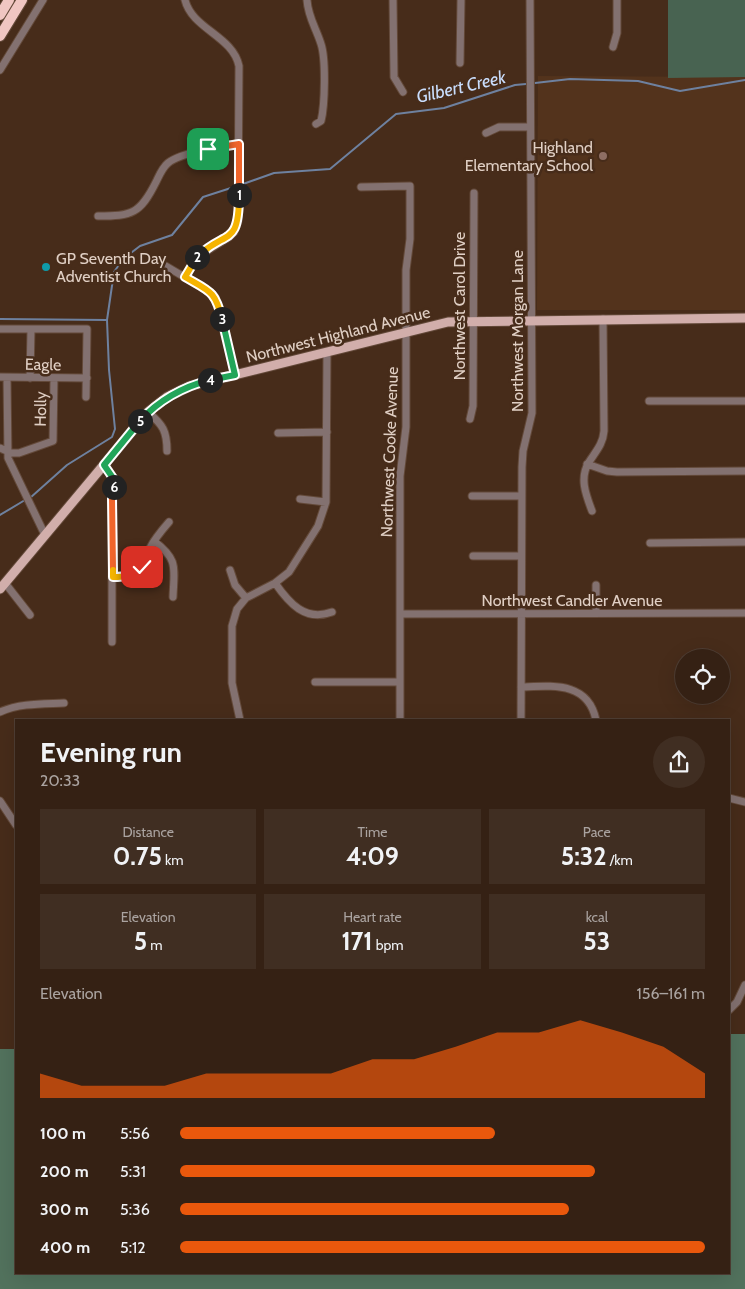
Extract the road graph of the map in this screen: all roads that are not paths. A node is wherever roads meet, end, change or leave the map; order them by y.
1 (9, 0) edge
2 (22, 0) edge
3 (43, 0) edge
4 (185, 0) edge
5 (307, 0) edge
6 (393, 0) edge
7 (461, 0) edge
8 (530, 0) edge
9 (617, 0) edge
10 (0, 16) edge
11 (0, 36) edge
12 (612, 47) dead end
13 (460, 63) dead end
14 (0, 70) edge
15 (403, 92) dead end
16 (316, 124) dead end
17 (530, 128) junction
18 (486, 133) dead end
19 (239, 144) junction
20 (361, 187) dead end
21 (474, 193) dead end
22 (98, 216) dead end
23 (164, 265) dead end
24 (185, 277) junction
25 (745, 318) edge
26 (603, 319) junction
27 (531, 320) junction
28 (473, 321) junction
29 (0, 329) edge
30 (31, 329) junction
31 (406, 332) junction
32 (326, 353) junction
33 (235, 375) junction
34 (4, 377) edge
35 (30, 378) junction
36 (54, 378) junction
37 (86, 378) junction
38 (86, 397) dead end
39 (649, 401) dead end
40 (745, 401) edge
41 (148, 412) junction
42 (470, 419) dead end
43 (327, 432) junction
44 (278, 433) dead end
45 (3, 450) edge
46 (167, 451) dead end
47 (587, 464) junction
48 (104, 465) junction
49 (745, 471) edge
50 (472, 496) dead end
51 (521, 496) junction
52 (300, 499) dead end
53 (326, 502) junction
54 (592, 511) dead end
55 (169, 522) dead end
56 (45, 535) junction
57 (154, 541) junction
58 (745, 542) edge
59 (650, 543) dead end
60 (473, 556) dead end
61 (521, 556) junction
62 (230, 570) dead end
63 (113, 577) junction
64 (276, 583) junction
65 (596, 585) dead end
66 (2, 586) edge
67 (173, 596) dead end
68 (246, 598) junction
69 (332, 612) dead end
70 (596, 613) junction
71 (745, 613) edge
72 (400, 614) junction
73 (521, 614) junction
74 (30, 615) dead end
75 (112, 642) dead end
76 (315, 682) dead end
77 (400, 682) junction
78 (521, 687) junction
79 (64, 704) dead end
80 (0, 712) edge
81 (240, 719) edge
82 (400, 719) edge
83 (521, 719) edge
84 (596, 719) edge
85 (730, 798) edge
86 (0, 801) edge
87 (745, 802) edge
88 (15, 824) edge
89 (745, 985) edge
90 (730, 1009) edge

1 - 10 highway
2 - 11 highway
3 - 14 street
4 - 19 street
5 - 16 street
6 - 15 street
7 - 13 street
8 - 17 street, Northwest Morgan Lane
9 - 12 street
17 - 18 street
17 - 27 street, Northwest Morgan Lane
19 - 22 street
19 - 24 street
20 - 31 street, Northwest Cooke Avenue
21 - 28 street, Northwest Carol Drive
23 - 24 street
24 - 33 street
25 - 26 main road, Northwest Highland Avenue
26 - 27 main road, Northwest Highland Avenue
26 - 47 street
27 - 28 main road, Northwest Highland Avenue
27 - 51 street, Northwest Morgan Lane
28 - 31 main road, Northwest Highland Avenue
28 - 42 street, Northwest Carol Drive
29 - 30 street
30 - 35 street
30 - 37 street
31 - 32 main road, Northwest Highland Avenue
31 - 72 street, Northwest Cooke Avenue
32 - 33 main road, Northwest Highland Avenue
32 - 43 street
33 - 41 main road, Northwest Highland Avenue
34 - 35 street, Eagle
34 - 45 street
35 - 36 street, Eagle
36 - 37 street, Eagle
36 - 45 street, Holly
37 - 38 street
39 - 40 street
41 - 46 street
41 - 48 main road, Northwest Highland Avenue
43 - 44 street
43 - 53 street
45 - 56 street
47 - 49 street
47 - 54 street
48 - 56 main road, Northwest Highland Avenue
48 - 63 street
50 - 51 street
51 - 61 street, Northwest Morgan Lane
52 - 53 street
53 - 64 street
55 - 57 street
56 - 66 main road, Northwest Highland Avenue
57 - 63 street
57 - 67 street
58 - 59 street
60 - 61 street
61 - 73 street, Northwest Morgan Lane
62 - 68 street
63 - 75 street
64 - 68 street
64 - 69 street
65 - 70 street
66 - 74 street
68 - 81 street
70 - 71 street, Northwest Candler Avenue
70 - 73 street, Northwest Candler Avenue
72 - 73 street, Northwest Candler Avenue
72 - 77 street, Northwest Cooke Avenue
73 - 78 street, Northwest Morgan Lane
76 - 77 street
77 - 82 street, Northwest Cooke Avenue
78 - 83 street, Northwest Morgan Lane
78 - 84 street
79 - 80 street
85 - 87 street
86 - 88 street
89 - 90 street

